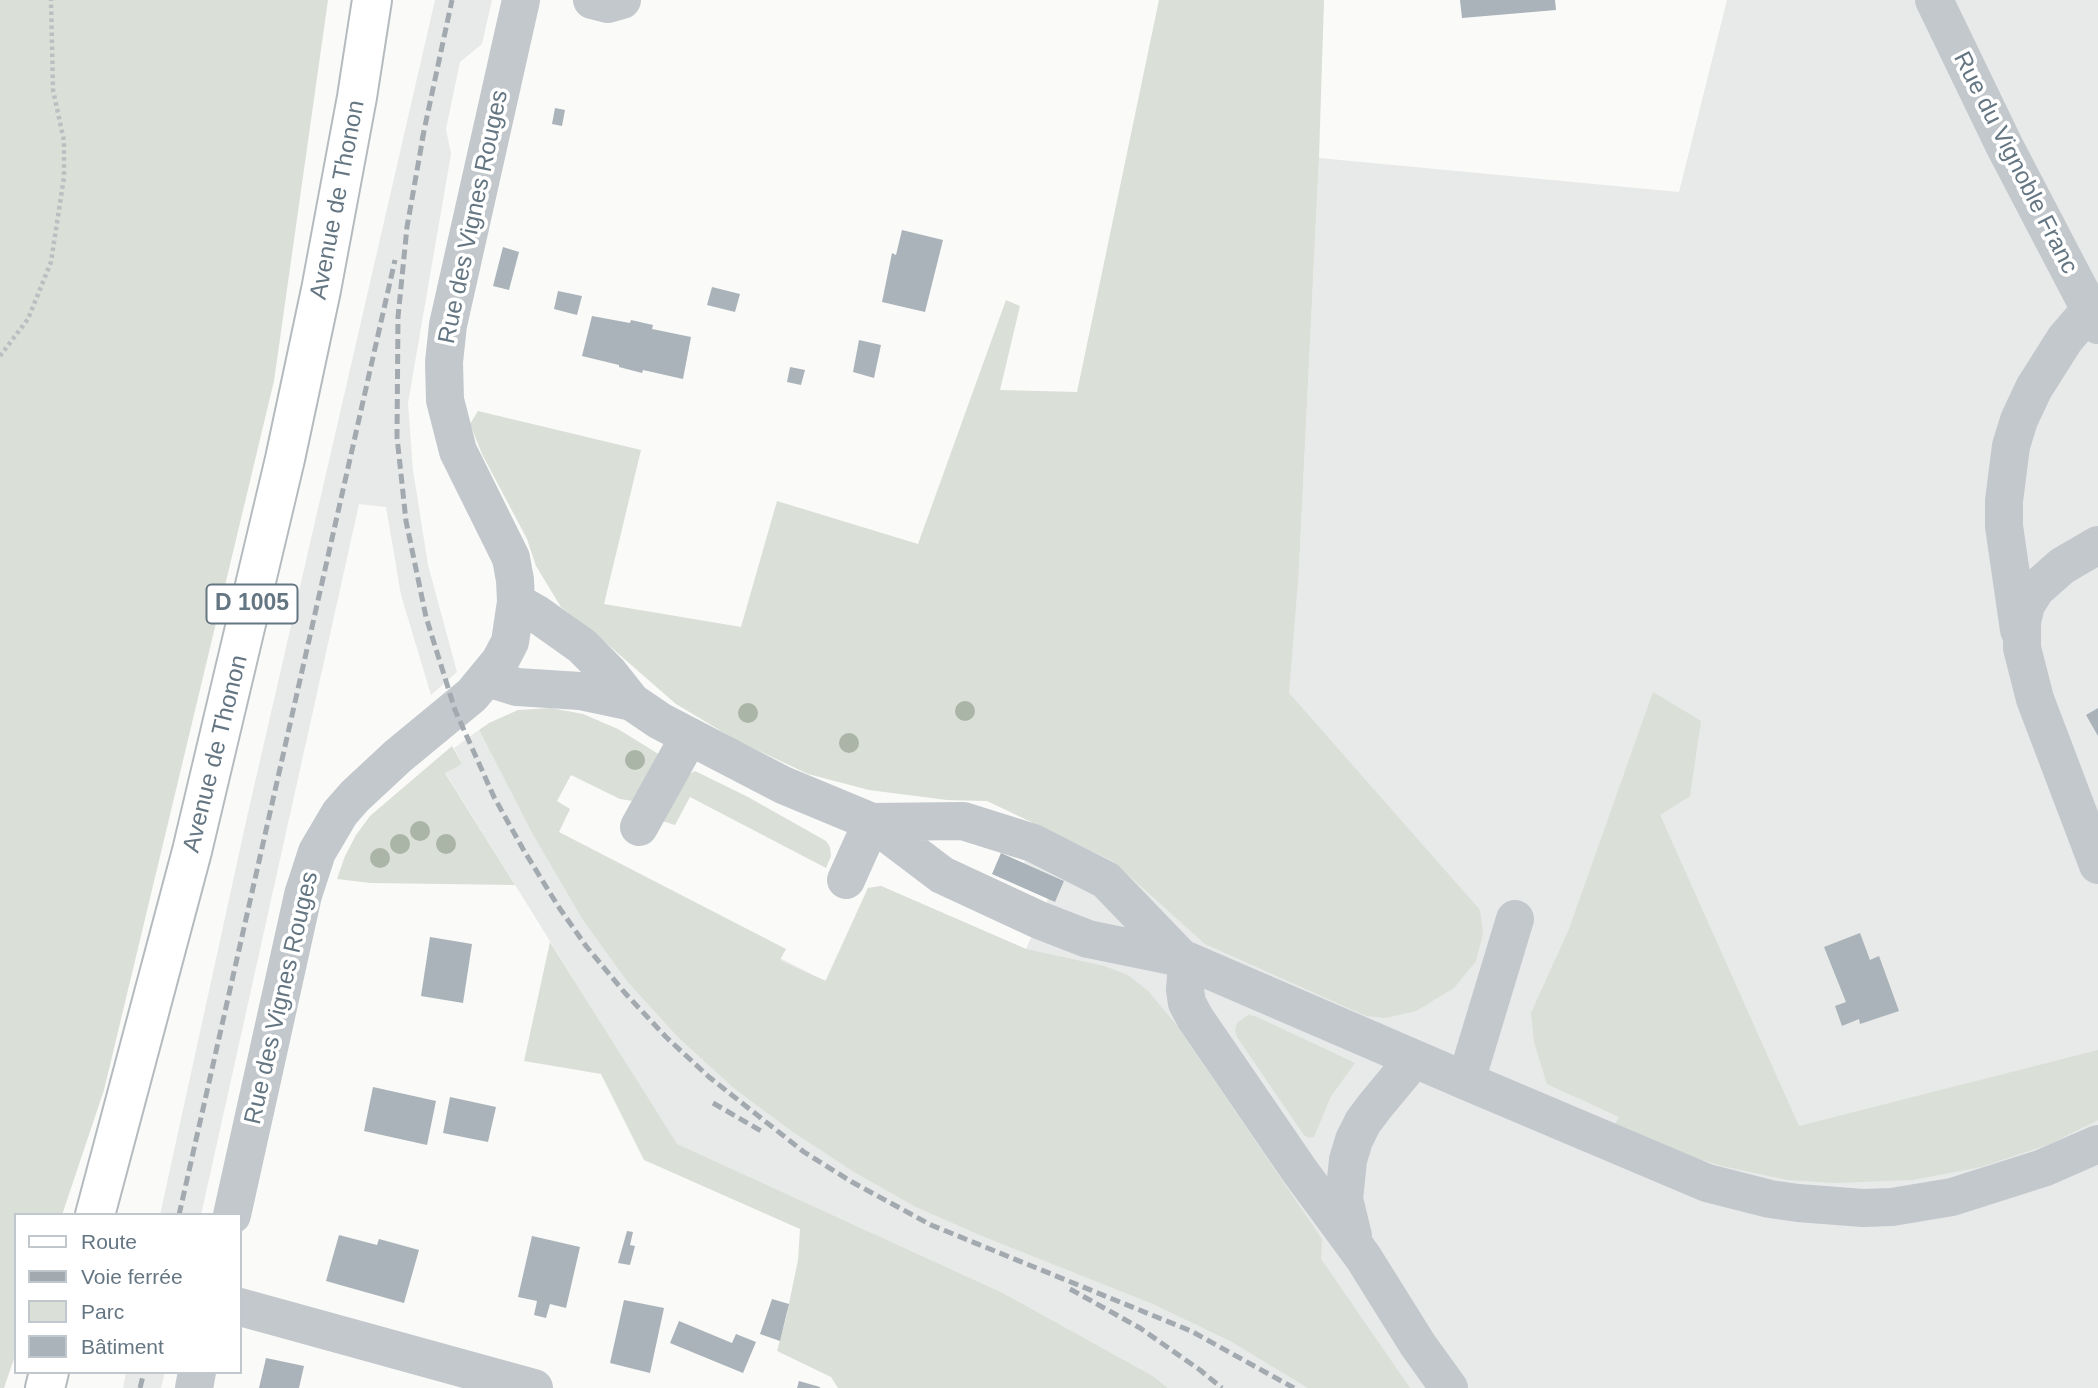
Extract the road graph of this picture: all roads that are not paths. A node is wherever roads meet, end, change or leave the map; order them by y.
1 (372, 0) edge
2 (521, 0) edge
3 (592, 0) edge
4 (622, 0) edge
5 (1934, 0) edge
6 (2094, 317) edge
7 (2098, 545) edge
8 (516, 602) junction
9 (2022, 648) junction
10 (488, 678) junction
11 (632, 702) junction
12 (689, 737) junction
13 (872, 822) junction
14 (639, 827) dead end
15 (2098, 864) edge
16 (846, 880) dead end
17 (1514, 919) dead end
18 (1185, 960) junction
19 (1414, 1059) junction
20 (1466, 1082) junction
21 (2098, 1144) edge
22 (97, 1213) edge
23 (232, 1213) edge
24 (1363, 1257) junction
25 (244, 1309) edge
26 (475, 1380) edge
27 (534, 1388) edge
28 (1449, 1388) edge

1 - 22 main road, Avenue de Thonon / D 1005
2 - 8 street, Rue des Vignes Rouges
3 - 4 street
5 - 6 street, Rue du Vignoble Franc
6 - 9 street
7 - 9 street
8 - 10 street, Rue des Vignes Rouges
8 - 11 street
9 - 15 street
10 - 11 street
10 - 23 street, Rue des Vignes Rouges
11 - 12 street
12 - 13 street
12 - 14 street
13 - 16 street
13 - 18 street
13 - 18 street
17 - 20 street
18 - 19 street
18 - 24 street
19 - 20 street
19 - 24 street
20 - 21 street
24 - 28 street
25 - 26 street
26 - 27 street

